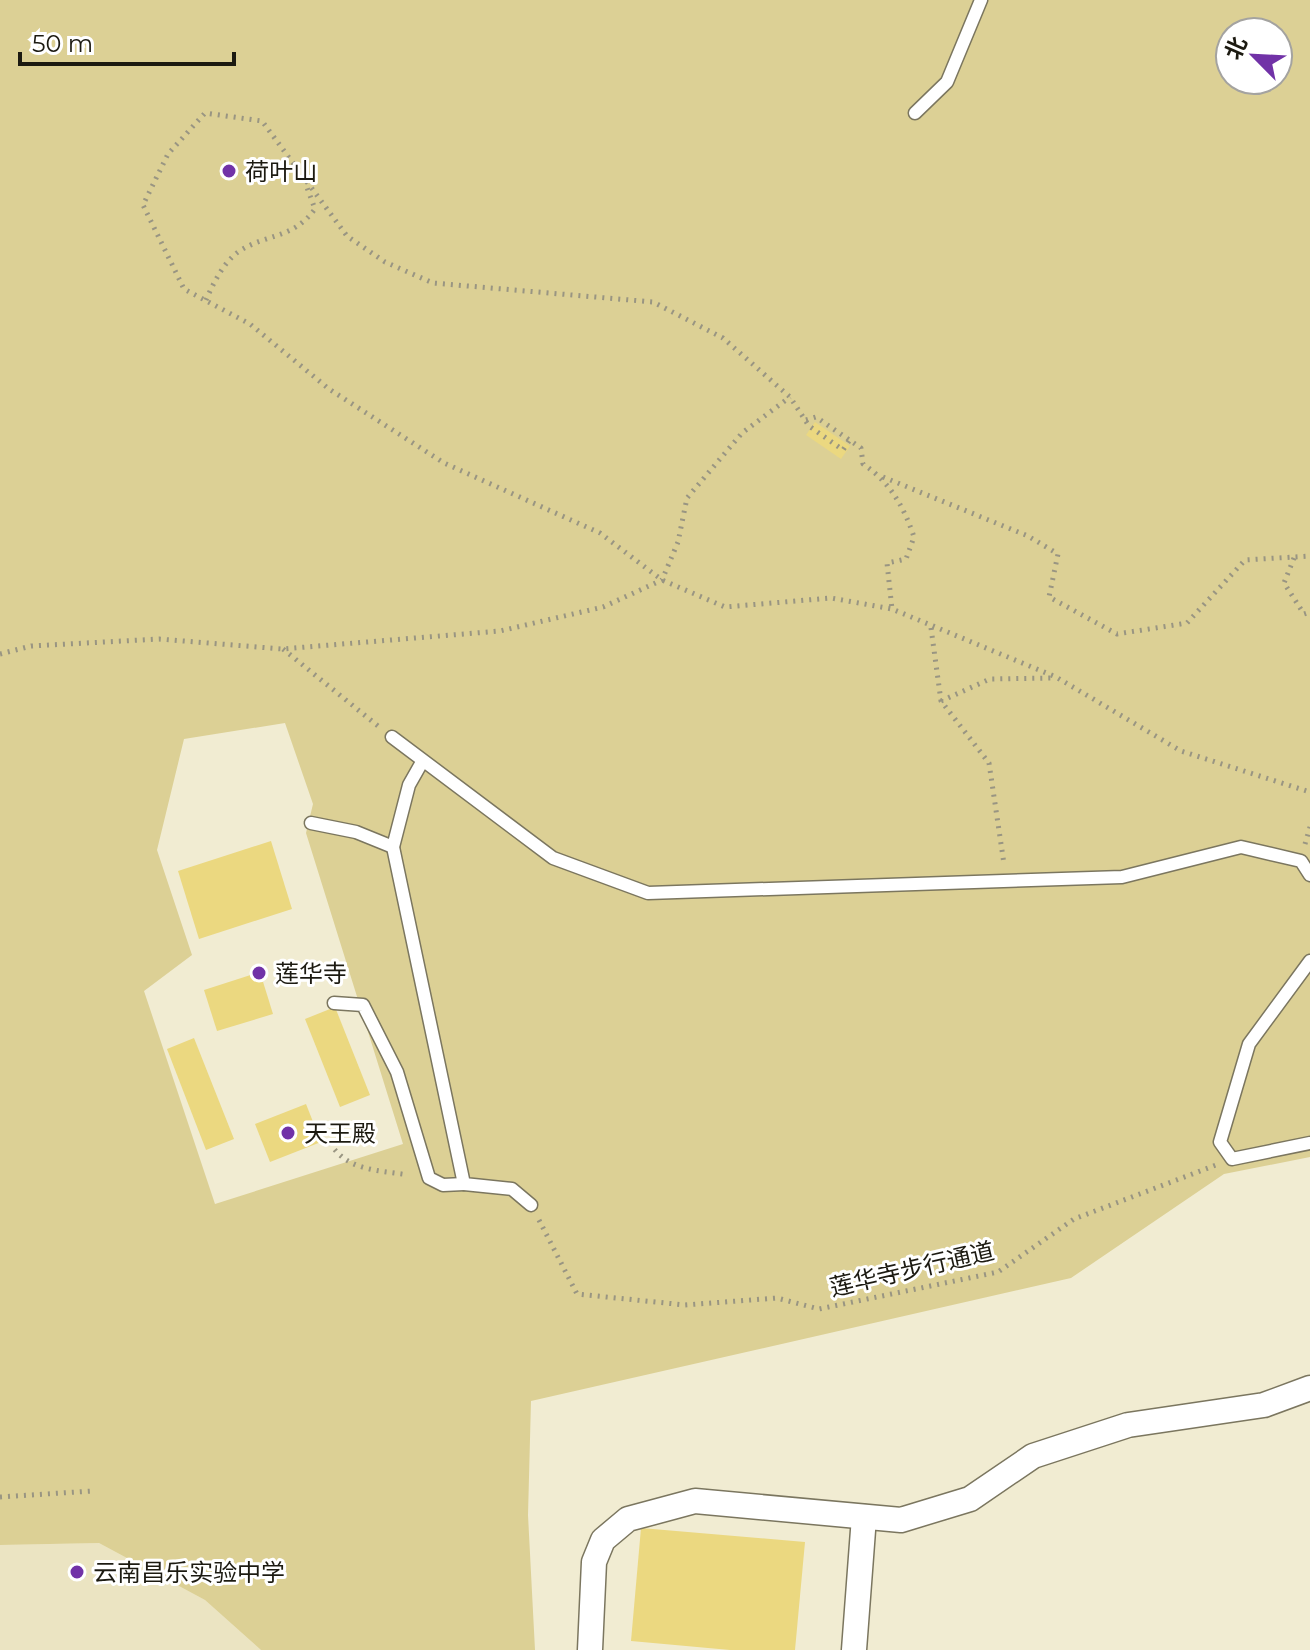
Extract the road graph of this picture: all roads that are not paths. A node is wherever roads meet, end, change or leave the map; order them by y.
1 (981, 0) edge
2 (915, 113) dead end
3 (392, 737) road end
4 (422, 762) junction
5 (311, 823) dead end
6 (393, 847) junction
7 (1310, 875) edge
8 (1310, 961) edge
9 (334, 1003) dead end
10 (1310, 1143) edge
11 (464, 1184) junction
12 (531, 1205) road end
13 (1310, 1388) edge
14 (864, 1517) junction
15 (590, 1650) edge
16 (854, 1650) edge

1 - 2 lane
3 - 4 lane
4 - 6 lane
4 - 7 lane
5 - 6 lane
6 - 11 lane
8 - 10 lane
9 - 11 lane
11 - 12 lane
13 - 14 street
14 - 15 street
14 - 16 street

